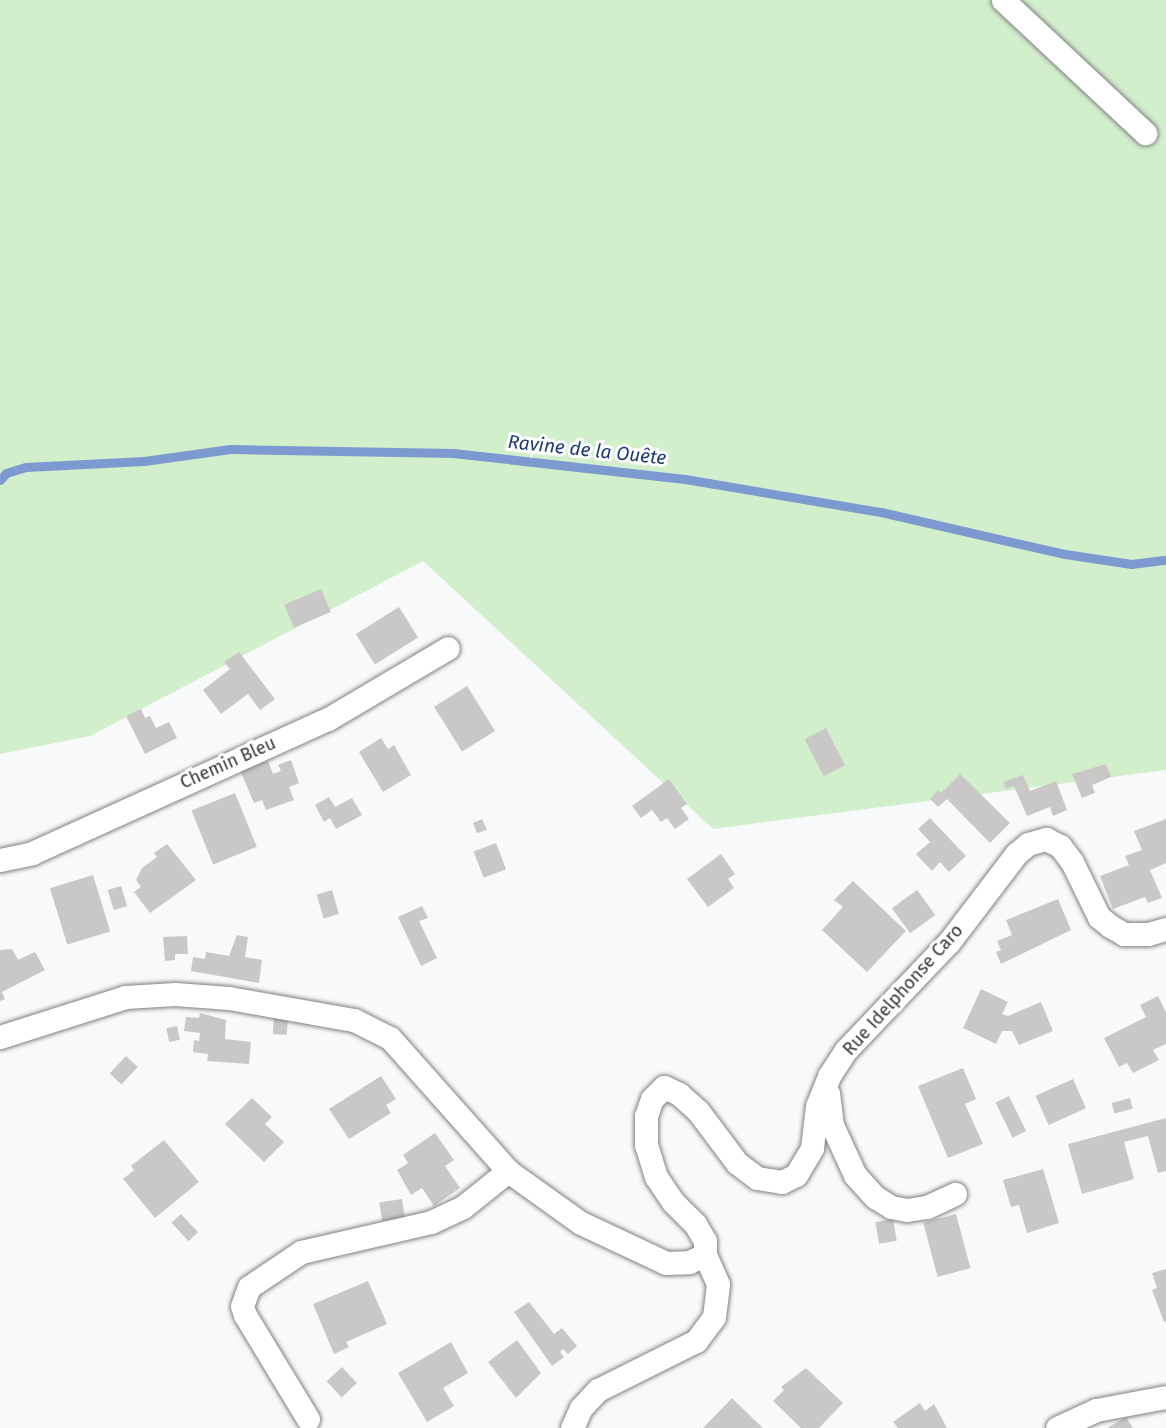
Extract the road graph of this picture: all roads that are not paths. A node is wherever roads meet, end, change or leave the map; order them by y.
1 (1003, 0) edge
2 (1145, 133) dead end
3 (448, 648) dead end
4 (0, 860) edge
5 (1166, 929) edge
6 (0, 1037) edge
7 (830, 1076) junction
8 (508, 1171) junction
9 (955, 1194) dead end
10 (705, 1255) junction
11 (1166, 1397) edge
12 (309, 1419) dead end
13 (572, 1428) edge
14 (1056, 1428) edge

1 - 2 street
3 - 4 street, Chemin Bleu
5 - 7 street, Rue Idelphonse Caro
6 - 8 street
7 - 9 street
7 - 10 street, Rue Idelphonse Caro
8 - 10 street
8 - 12 street
10 - 13 street
11 - 14 street

